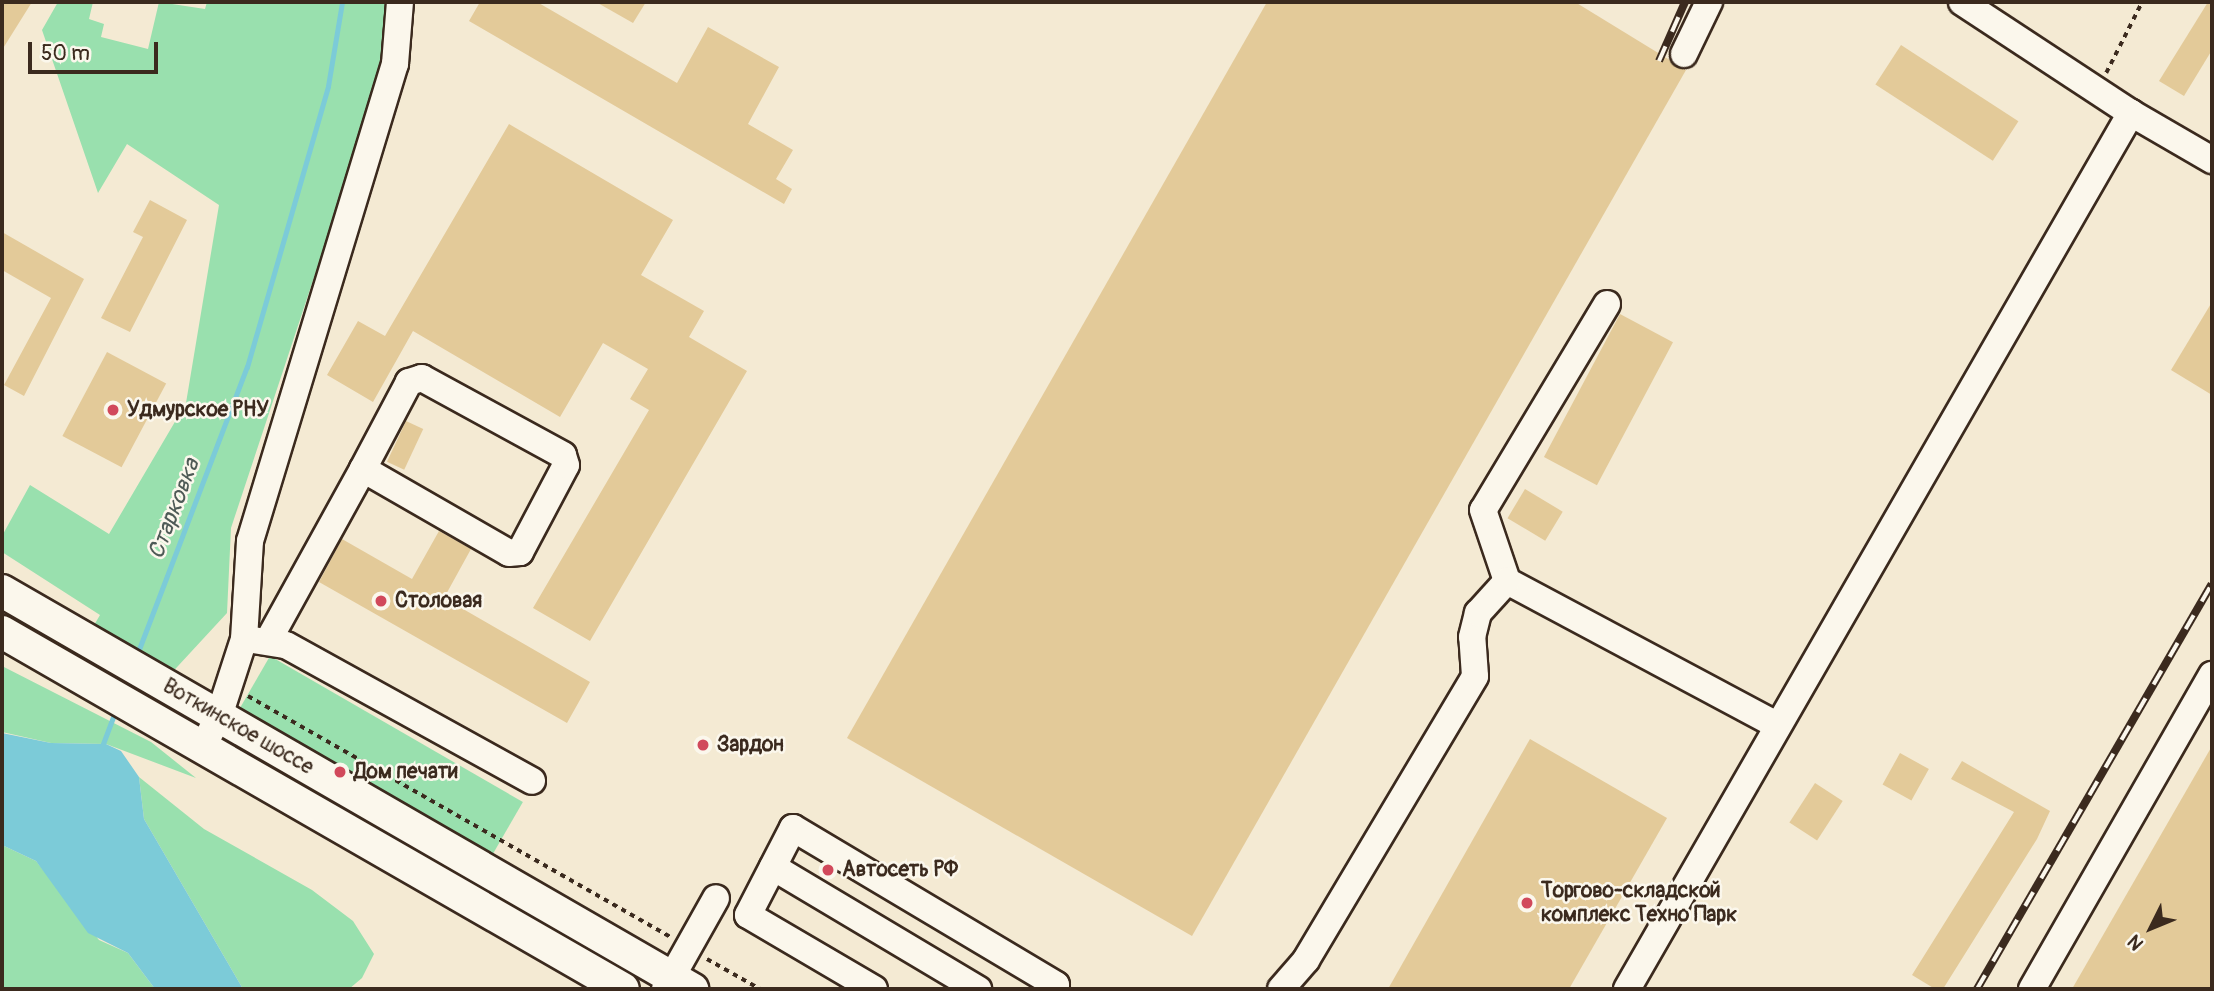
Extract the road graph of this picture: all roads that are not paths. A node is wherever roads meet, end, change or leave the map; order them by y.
1 (400, 2) edge
2 (1709, 2) edge
3 (1962, 2) edge
4 (1684, 54) dead end
5 (2131, 113) junction
6 (2212, 160) edge
7 (1607, 304) dead end
8 (363, 469) junction
9 (1507, 581) junction
10 (2, 591) edge
11 (2, 632) edge
12 (256, 640) junction
13 (2212, 675) edge
14 (219, 716) junction
15 (1778, 726) junction
16 (202, 748) junction
17 (532, 781) dead end
18 (773, 867) junction
19 (716, 898) dead end
20 (676, 985) edge
21 (623, 989) edge
22 (874, 989) edge
23 (978, 989) edge
24 (1054, 989) edge
25 (1281, 989) edge
26 (1627, 989) edge
27 (2032, 989) edge

1 - 12 lane
2 - 4 lane
3 - 5 lane
5 - 6 lane
5 - 15 lane
7 - 9 lane
8 - 8 lane
8 - 12 lane
9 - 15 lane
9 - 25 lane
10 - 14 main road, Воткинское шоссе
11 - 16 main road, Воткинское шоссе
12 - 14 lane
12 - 17 lane
13 - 27 lane
14 - 16 lane
14 - 20 main road, Воткинское шоссе
15 - 26 lane
16 - 21 main road, Воткинское шоссе
18 - 22 lane
18 - 23 lane
18 - 24 lane
19 - 20 lane

